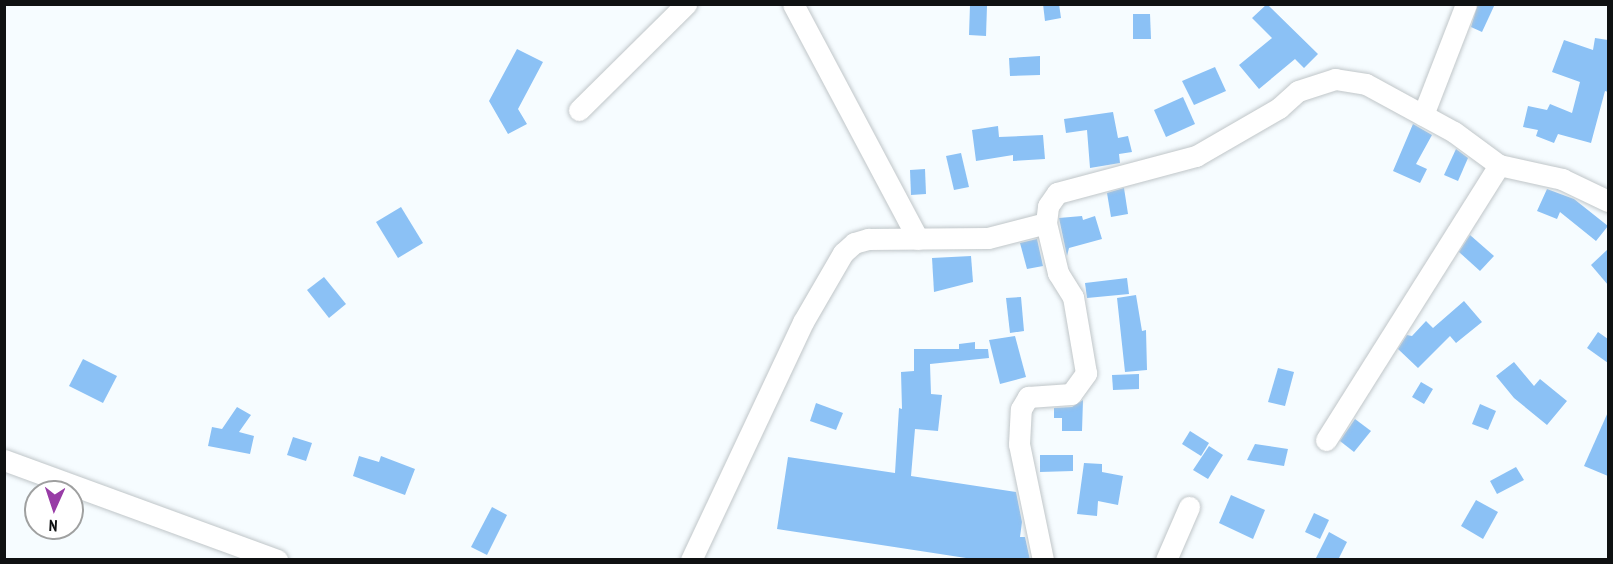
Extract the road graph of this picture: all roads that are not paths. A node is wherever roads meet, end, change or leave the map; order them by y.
1 (686, 4) edge
2 (793, 4) edge
3 (1467, 4) edge
4 (579, 110) dead end
5 (1423, 115) junction
6 (1499, 165) junction
7 (1608, 201) edge
8 (1046, 223) junction
9 (918, 239) junction
10 (1326, 440) dead end
11 (4, 460) edge
12 (1189, 507) dead end
13 (277, 560) edge
14 (691, 560) edge
15 (1043, 560) edge
16 (1166, 560) edge

1 - 4 street
2 - 9 street
3 - 5 street
5 - 6 street
5 - 8 street
6 - 7 street
6 - 10 street
8 - 9 street
8 - 15 street
9 - 14 street
11 - 13 street
12 - 16 street

